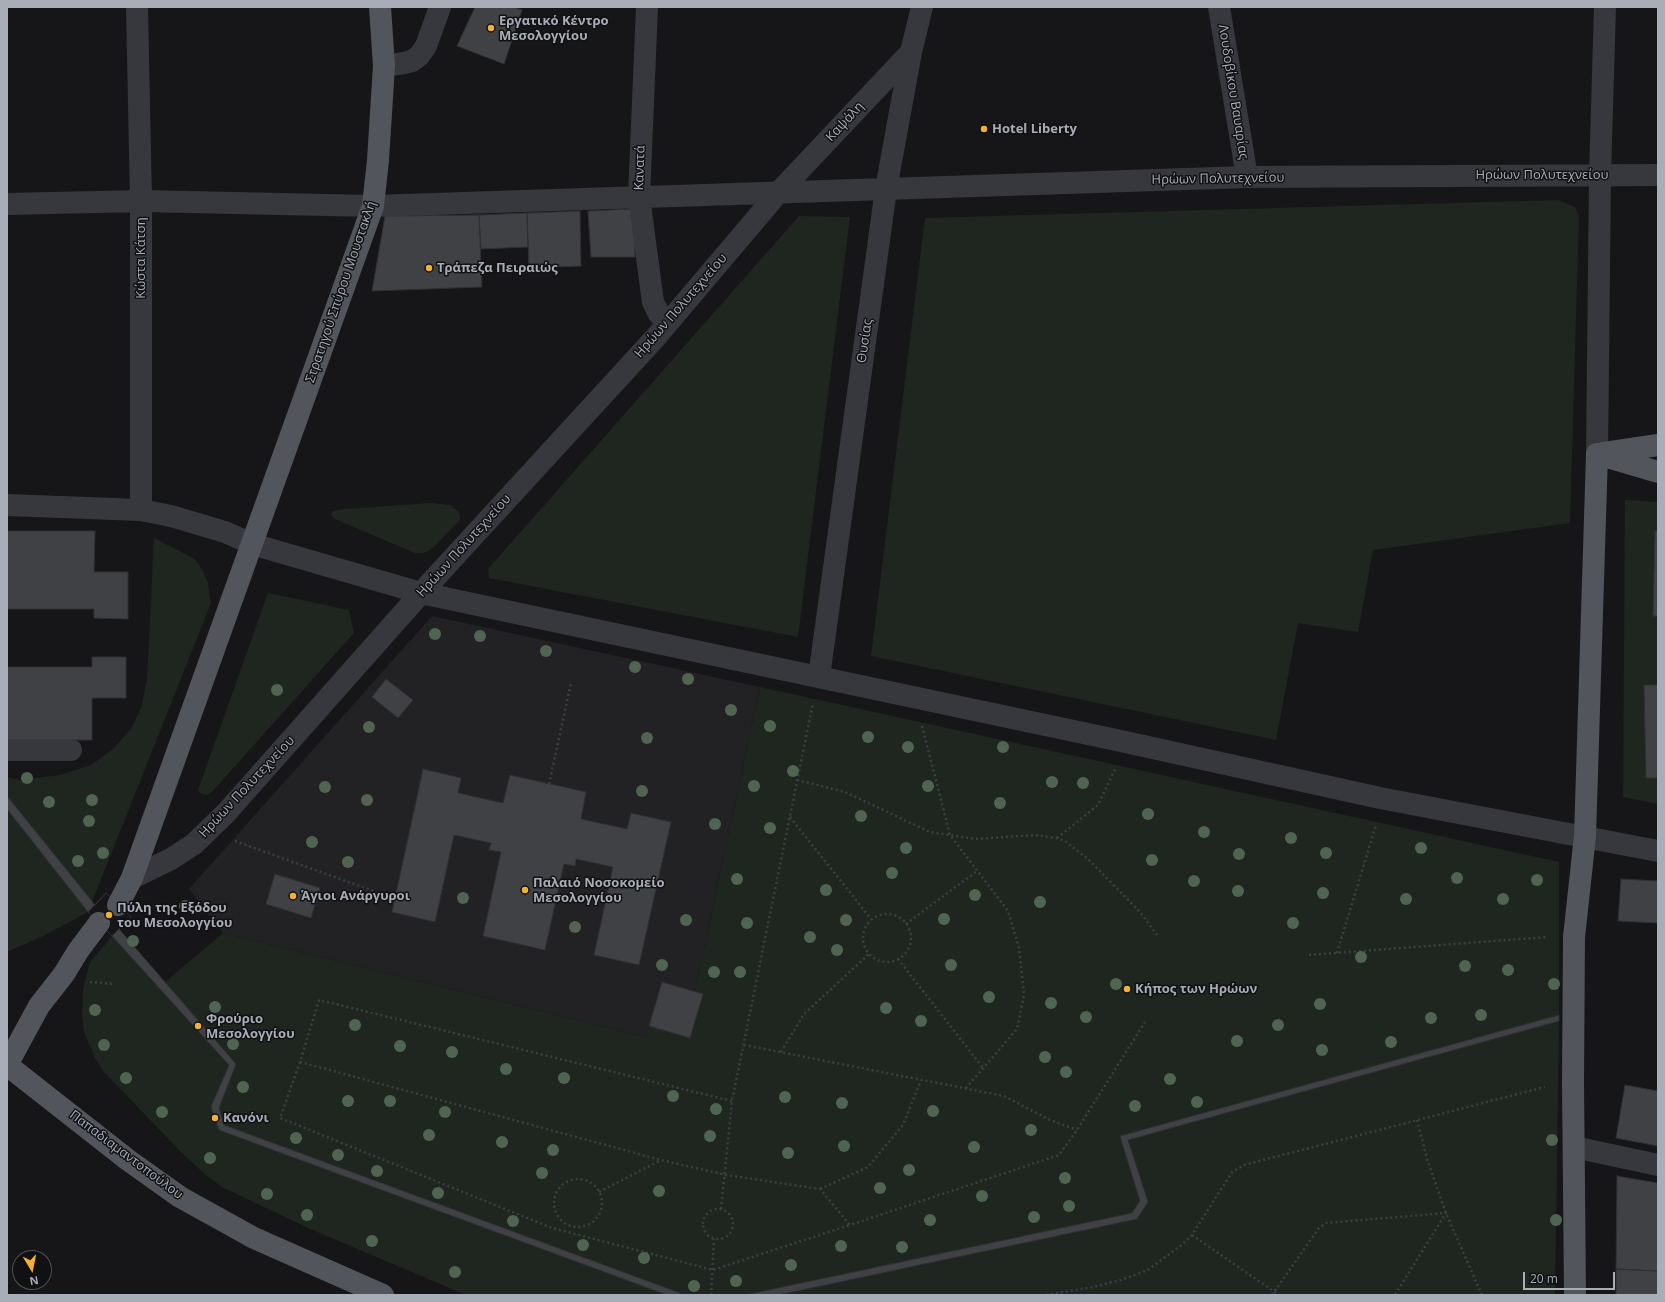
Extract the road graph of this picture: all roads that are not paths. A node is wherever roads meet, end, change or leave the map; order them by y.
1 (137, 7) edge
2 (380, 7) edge
3 (440, 7) edge
4 (647, 7) edge
5 (922, 7) edge
6 (1219, 7) edge
7 (1605, 7) edge
8 (911, 52) junction
9 (384, 66) junction
10 (1600, 175) junction
11 (1658, 175) edge
12 (1247, 178) junction
13 (886, 189) junction
14 (778, 193) junction
15 (639, 197) junction
16 (141, 201) junction
17 (7, 204) edge
18 (372, 206) junction
19 (667, 324) junction
20 (1658, 445) edge
21 (1597, 454) junction
22 (1658, 472) edge
23 (7, 505) edge
24 (142, 510) junction
25 (252, 544) junction
26 (421, 593) junction
27 (819, 677) junction
28 (7, 750) edge
29 (70, 750) dead end
30 (1585, 836) junction
31 (1658, 850) edge
32 (132, 878) junction
33 (118, 905) dead end
34 (99, 923) dead end
35 (7, 1065) edge
36 (1574, 1147) junction
37 (1658, 1165) edge
38 (383, 1295) edge
39 (1575, 1295) edge

1 - 16 street, Κώστα Κάτση
2 - 9 main road, Στρατηγού Σπύρου Μουστακλή
3 - 9 street
4 - 15 street, Κανατά
5 - 8 street, Θυσίας
6 - 12 street, Λουδοβίκου Βαυαρίας
7 - 10 street
8 - 13 street, Θυσίας
8 - 14 street, Καψάλη
9 - 18 main road, Στρατηγού Σπύρου Μουστακλή
10 - 11 street, Ηρώων Πολυτεχνείου
10 - 12 street, Ηρώων Πολυτεχνείου
10 - 21 street
12 - 13 street, Ηρώων Πολυτεχνείου
13 - 14 street, Ηρώων Πολυτεχνείου
13 - 27 street, Θυσίας
14 - 15 street, Ηρώων Πολυτεχνείου
14 - 19 street, Ηρώων Πολυτεχνείου
15 - 18 street, Ηρώων Πολυτεχνείου
15 - 19 street, Κανατά
16 - 17 street, Ηρώων Πολυτεχνείου
16 - 18 street, Ηρώων Πολυτεχνείου
16 - 24 street, Κώστα Κάτση
18 - 25 main road, Στρατηγού Σπύρου Μουστακλή
19 - 26 street, Ηρώων Πολυτεχνείου
20 - 21 main road
21 - 22 main road
21 - 30 main road
23 - 24 street
24 - 25 street
25 - 26 street
25 - 32 main road, Στρατηγού Σπύρου Μουστακλή
26 - 27 street
26 - 32 street, Ηρώων Πολυτεχνείου
27 - 30 street
28 - 29 street
30 - 31 street
30 - 36 main road
32 - 33 main road, Στρατηγού Σπύρου Μουστακλή
34 - 35 main road
35 - 38 main road, Παπαδιαμαντοπούλου
36 - 37 street
36 - 39 main road

